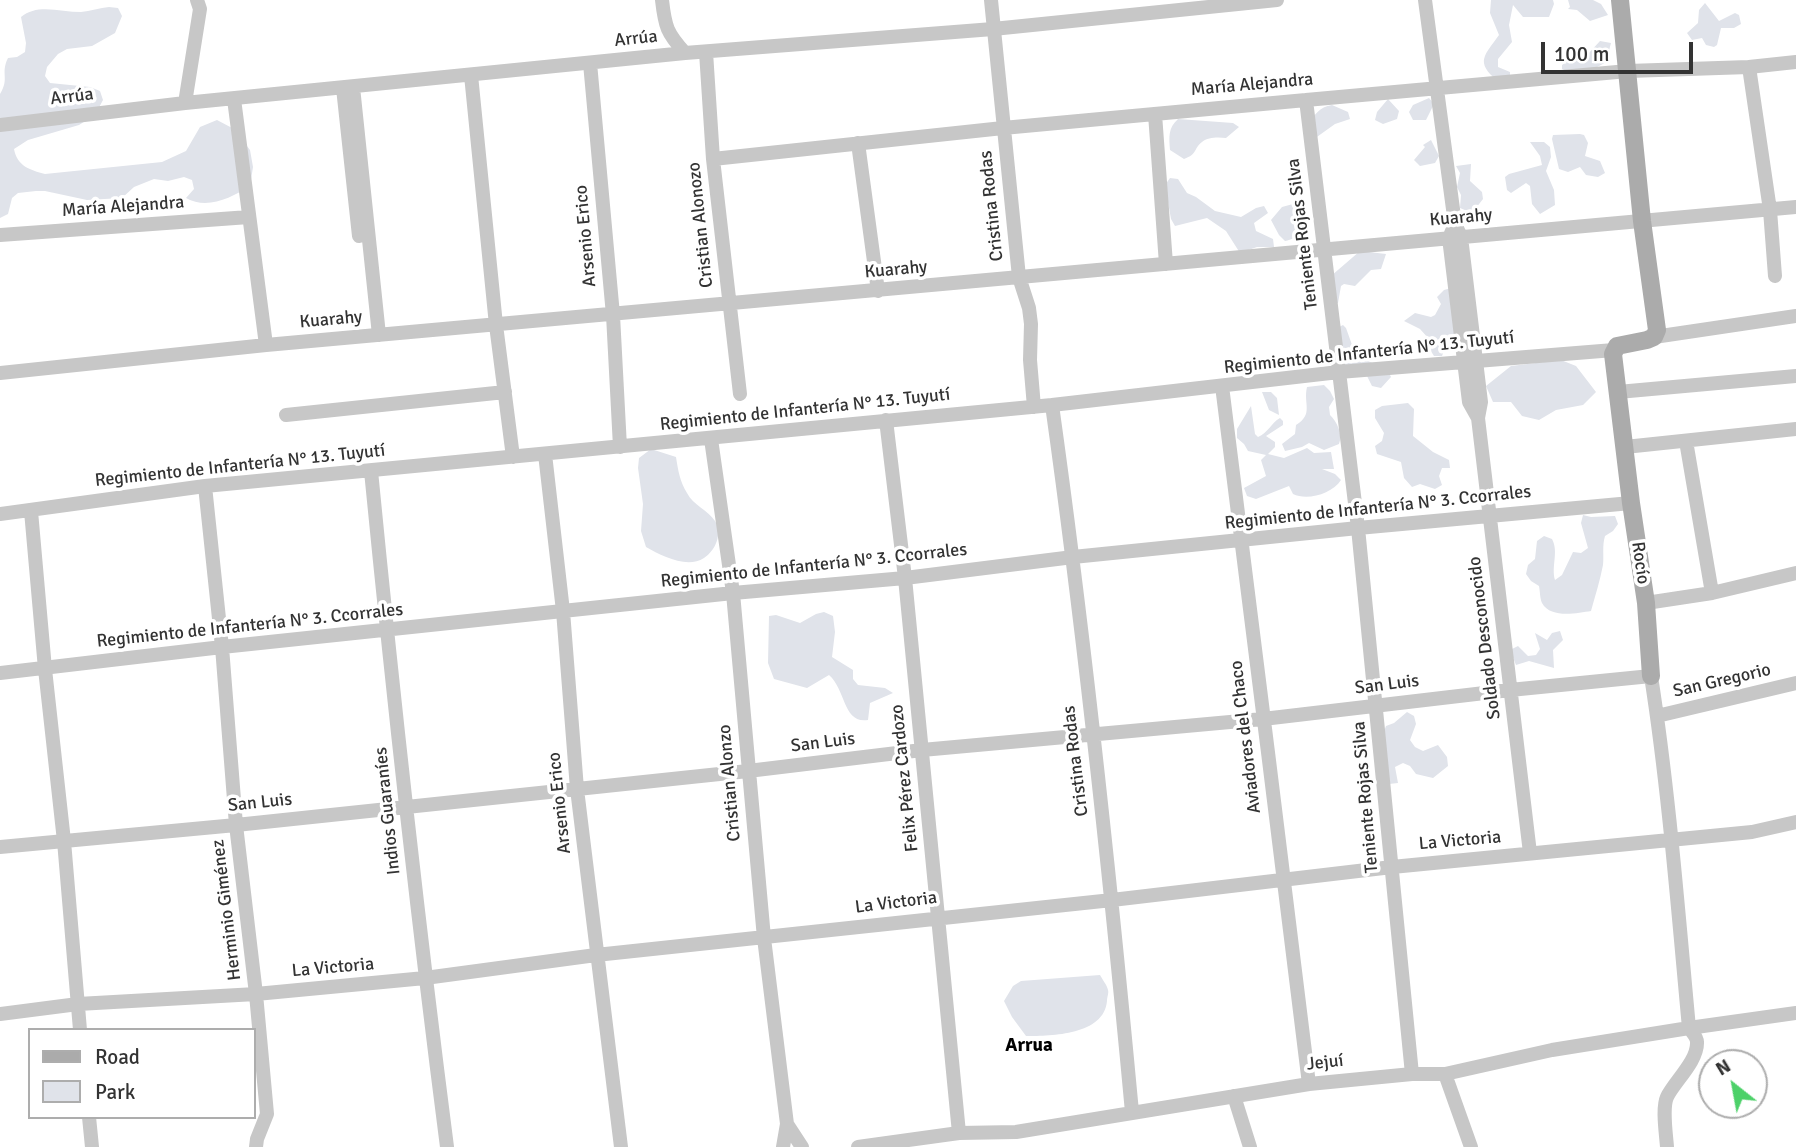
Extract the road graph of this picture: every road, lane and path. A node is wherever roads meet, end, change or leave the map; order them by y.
1 (197, 0) edge
2 (662, 0) edge
3 (990, 0) edge
4 (1277, 0) edge
5 (1425, 0) edge
6 (1620, 0) edge
7 (1139, 7) edge
8 (993, 29) junction
9 (706, 52) junction
10 (685, 54) junction
11 (1796, 62) edge
12 (590, 64) junction
13 (1749, 67) junction
14 (1628, 71) junction
15 (471, 75) junction
16 (348, 87) junction
17 (1437, 89) junction
18 (234, 99) junction
19 (1306, 100) junction
20 (185, 103) junction
21 (1155, 114) junction
22 (0, 125) edge
23 (1003, 128) junction
24 (858, 143) junction
25 (713, 159) junction
26 (1796, 207) edge
27 (1770, 210) junction
28 (249, 217) junction
29 (1642, 221) junction
30 (1455, 233) junction
31 (0, 235) edge
32 (1325, 249) junction
33 (1166, 264) junction
34 (1775, 276) dead end
35 (1019, 277) junction
36 (878, 291) junction
37 (729, 305) junction
38 (613, 315) junction
39 (1796, 316) edge
40 (496, 325) junction
41 (375, 336) junction
42 (1654, 337) junction
43 (266, 345) junction
44 (1614, 349) junction
45 (1470, 361) junction
46 (1339, 372) junction
47 (0, 373) edge
48 (1796, 376) edge
49 (1222, 386) junction
50 (505, 392) junction
51 (1618, 392) junction
52 (740, 394) dead end
53 (1052, 405) junction
54 (1034, 407) junction
55 (286, 415) dead end
56 (886, 420) junction
57 (1796, 429) edge
58 (711, 439) junction
59 (1685, 441) junction
60 (620, 447) junction
61 (1625, 447) junction
62 (545, 454) junction
63 (513, 457) junction
64 (371, 471) junction
65 (205, 486) junction
66 (1631, 503) junction
67 (31, 511) junction
68 (0, 514) edge
69 (1490, 516) junction
70 (1358, 528) junction
71 (1242, 540) junction
72 (1073, 558) junction
73 (1796, 573) edge
74 (905, 578) junction
75 (733, 593) junction
76 (1712, 593) junction
77 (1646, 603) junction
78 (563, 611) junction
79 (386, 630) junction
80 (222, 648) junction
81 (45, 669) junction
82 (0, 673) edge
83 (1651, 676) junction
84 (1796, 683) edge
85 (1510, 690) junction
86 (1377, 706) junction
87 (1657, 716) junction
88 (1263, 719) junction
89 (1092, 734) junction
90 (922, 750) junction
91 (748, 771) junction
92 (577, 789) junction
93 (407, 806) junction
94 (1796, 822) edge
95 (236, 825) junction
96 (1671, 839) junction
97 (64, 841) junction
98 (0, 847) edge
99 (1530, 853) junction
100 (1392, 866) junction
101 (1282, 880) junction
102 (1112, 900) junction
103 (938, 917) junction
104 (764, 938) junction
105 (596, 955) junction
106 (425, 978) junction
107 (256, 994) junction
108 (78, 1004) junction
109 (1796, 1013) edge
110 (0, 1014) edge
111 (80, 1028) edge
112 (1689, 1028) junction
113 (1412, 1074) junction
114 (1445, 1074) junction
115 (1309, 1084) junction
116 (1234, 1096) junction
117 (1132, 1112) junction
118 (89, 1119) edge
119 (787, 1124) junction
120 (959, 1133) junction
121 (1017, 1140) edge
122 (92, 1147) edge
123 (256, 1147) edge
124 (447, 1147) edge
125 (621, 1147) edge
126 (783, 1147) edge
127 (802, 1147) edge
128 (858, 1147) edge
129 (1250, 1147) edge
130 (1471, 1147) edge
131 (1667, 1147) edge

1 - 20 street
2 - 10 street
3 - 8 street, Cristina Rodas
4 - 7 street, Arrúa
5 - 17 street, Soldado Desconocido
6 - 14 main road
7 - 8 street, Arrúa
8 - 9 street, Arrúa
8 - 23 street, Cristina Rodas
9 - 10 street, Arrúa
9 - 25 street, Cristian Alonozo
10 - 12 street, Arrúa
11 - 13 street, María Alejandra
12 - 15 street, Arrúa
12 - 38 street, Arsenio Erico
13 - 14 street, María Alejandra
13 - 27 street
14 - 17 street, María Alejandra
14 - 29 main road
15 - 16 street, Arrúa
15 - 40 street
16 - 18 street, Arrúa
16 - 41 street
17 - 19 street, María Alejandra
17 - 30 street, Soldado Desconocido
18 - 20 street, Arrúa
18 - 28 street
19 - 21 street, María Alejandra
19 - 32 street, Teniente Rojas Silva
20 - 22 street, Arrúa
21 - 23 street, María Alejandra
21 - 33 street
23 - 24 street, María Alejandra
23 - 35 street, Cristina Rodas
24 - 25 street, María Alejandra
24 - 36 street
25 - 37 street, Cristian Alonozo
26 - 27 street, Kuarahy
27 - 29 street, Kuarahy
27 - 34 street
28 - 31 street, María Alejandra
28 - 43 street
29 - 30 street, Kuarahy
29 - 42 main road
30 - 32 street, Kuarahy
30 - 45 street, Soldado Desconocido
32 - 33 street, Kuarahy
32 - 46 street, Teniente Rojas Silva
33 - 35 street, Kuarahy
35 - 36 street, Kuarahy
35 - 54 street, Cristina Rodas
36 - 37 street, Kuarahy
37 - 38 street, Kuarahy
37 - 52 street, Cristian Alonozo
38 - 40 street, Kuarahy
38 - 60 street, Arsenio Erico
39 - 42 street
40 - 41 street, Kuarahy
40 - 50 street
41 - 43 street, Kuarahy
42 - 44 main road
43 - 47 street, Kuarahy
44 - 45 street, Regimiento de Infantería N° 13. Tuyutí
44 - 51 main road, Rocío
45 - 46 street, Regimiento de Infantería N° 13. Tuyutí
45 - 69 street, Soldado Desconocido
46 - 49 street, Regimiento de Infantería N° 13. Tuyutí
46 - 70 street, Teniente Rojas Silva
48 - 51 street
49 - 53 street, Regimiento de Infantería N° 13. Tuyutí
49 - 71 street, Aviadores del Chaco
50 - 55 street
50 - 63 street
51 - 61 main road, Rocío
53 - 54 street, Regimiento de Infantería N° 13. Tuyutí
53 - 72 street, Cristina Rodas
54 - 56 street, Regimiento de Infantería N° 13. Tuyutí
56 - 58 street, Regimiento de Infantería N° 13. Tuyutí
56 - 74 street, Felix Pérez Cardozo
57 - 59 street
58 - 60 street, Regimiento de Infantería N° 13. Tuyutí
58 - 75 street, Cristian Alonzo
59 - 61 street
59 - 76 street
60 - 62 street, Regimiento de Infantería N° 13. Tuyutí
61 - 66 main road, Rocío
62 - 63 street, Regimiento de Infantería N° 13. Tuyutí
62 - 78 street, Arsenio Erico
63 - 64 street, Regimiento de Infantería N° 13. Tuyutí
64 - 65 street, Regimiento de Infantería N° 13. Tuyutí
64 - 79 street, Indios Guaraníes
65 - 67 street, Regimiento de Infantería N° 13. Tuyutí
65 - 80 street, Herminio Giménez
66 - 69 street, Regimiento de Infantería N° 3. Ccorrales
66 - 77 main road, Rocío
67 - 68 street, Regimiento de Infantería N° 13. Tuyutí
67 - 81 street
69 - 70 street, Regimiento de Infantería N° 3. Ccorrales
69 - 85 street, Soldado Desconocido
70 - 71 street, Regimiento de Infantería N° 3. Ccorrales
70 - 86 street, Teniente Rojas Silva
71 - 72 street, Regimiento de Infantería N° 3. Ccorrales
71 - 88 street, Aviadores del Chaco
72 - 74 street, Regimiento de Infantería N° 3. Ccorrales
72 - 89 street, Cristina Rodas
73 - 76 street
74 - 75 street, Regimiento de Infantería N° 3. Ccorrales
74 - 90 street, Felix Pérez Cardozo
75 - 78 street, Regimiento de Infantería N° 3. Ccorrales
75 - 91 street, Cristian Alonzo
76 - 77 street
77 - 83 main road, Rocío
78 - 79 street, Regimiento de Infantería N° 3. Ccorrales
78 - 92 street, Arsenio Erico
79 - 80 street, Regimiento de Infantería N° 3. Ccorrales
79 - 93 street, Indios Guaraníes
80 - 81 street, Regimiento de Infantería N° 3. Ccorrales
80 - 95 street, Herminio Giménez
81 - 82 street, Regimiento de Infantería N° 3. Ccorrales
81 - 97 street
83 - 85 street, San Luis
83 - 87 street, Rocío
84 - 87 street, San Gregorio
85 - 86 street, San Luis
85 - 99 street, Soldado Desconocido
86 - 88 street, San Luis
86 - 100 street, Teniente Rojas Silva
87 - 96 street, Rocío
88 - 89 street, San Luis
88 - 101 street, Aviadores del Chaco
89 - 90 street, San Luis
89 - 102 street, Cristina Rodas
90 - 91 street, San Luis
90 - 103 street, Felix Pérez Cardozo
91 - 92 street, San Luis
91 - 104 street, Cristian Alonzo
92 - 93 street, San Luis
92 - 105 street, Arsenio Erico
93 - 95 street, San Luis
93 - 106 street, Indios Guaraníes
94 - 96 street, La Victoria
95 - 97 street, San Luis
95 - 107 street, Herminio Giménez
96 - 99 street, La Victoria
96 - 112 street, Rocío
97 - 98 street, San Luis
97 - 108 street
99 - 100 street, La Victoria
100 - 101 street, La Victoria
100 - 113 street, Teniente Rojas Silva
101 - 102 street, La Victoria
101 - 115 street, Aviadores del Chaco
102 - 103 street, La Victoria
102 - 117 street, Cristina Rodas
103 - 104 street, La Victoria
103 - 120 street, Felix Pérez Cardozo
104 - 105 street, La Victoria
104 - 119 street, Cristian Alonzo
105 - 106 street, La Victoria
105 - 125 street, Arsenio Erico
106 - 107 street, La Victoria
106 - 124 street, Indios Guaraníes
107 - 108 street, La Victoria
107 - 123 street, Herminio Giménez
108 - 110 street, La Victoria
108 - 111 street
109 - 112 street, Jejuí
112 - 114 street, Jejuí
112 - 131 street, Rocío
113 - 114 street, Jejuí
113 - 115 street, Jejuí
114 - 130 street
115 - 116 street, Jejuí
116 - 117 street, Jejuí
116 - 129 street
117 - 121 street, Jejuí
118 - 122 street
119 - 126 street, Cristian Alonzo
119 - 127 street, Cristian Alonzo
120 - 121 street, Jejuí
120 - 128 street, Jejuí

